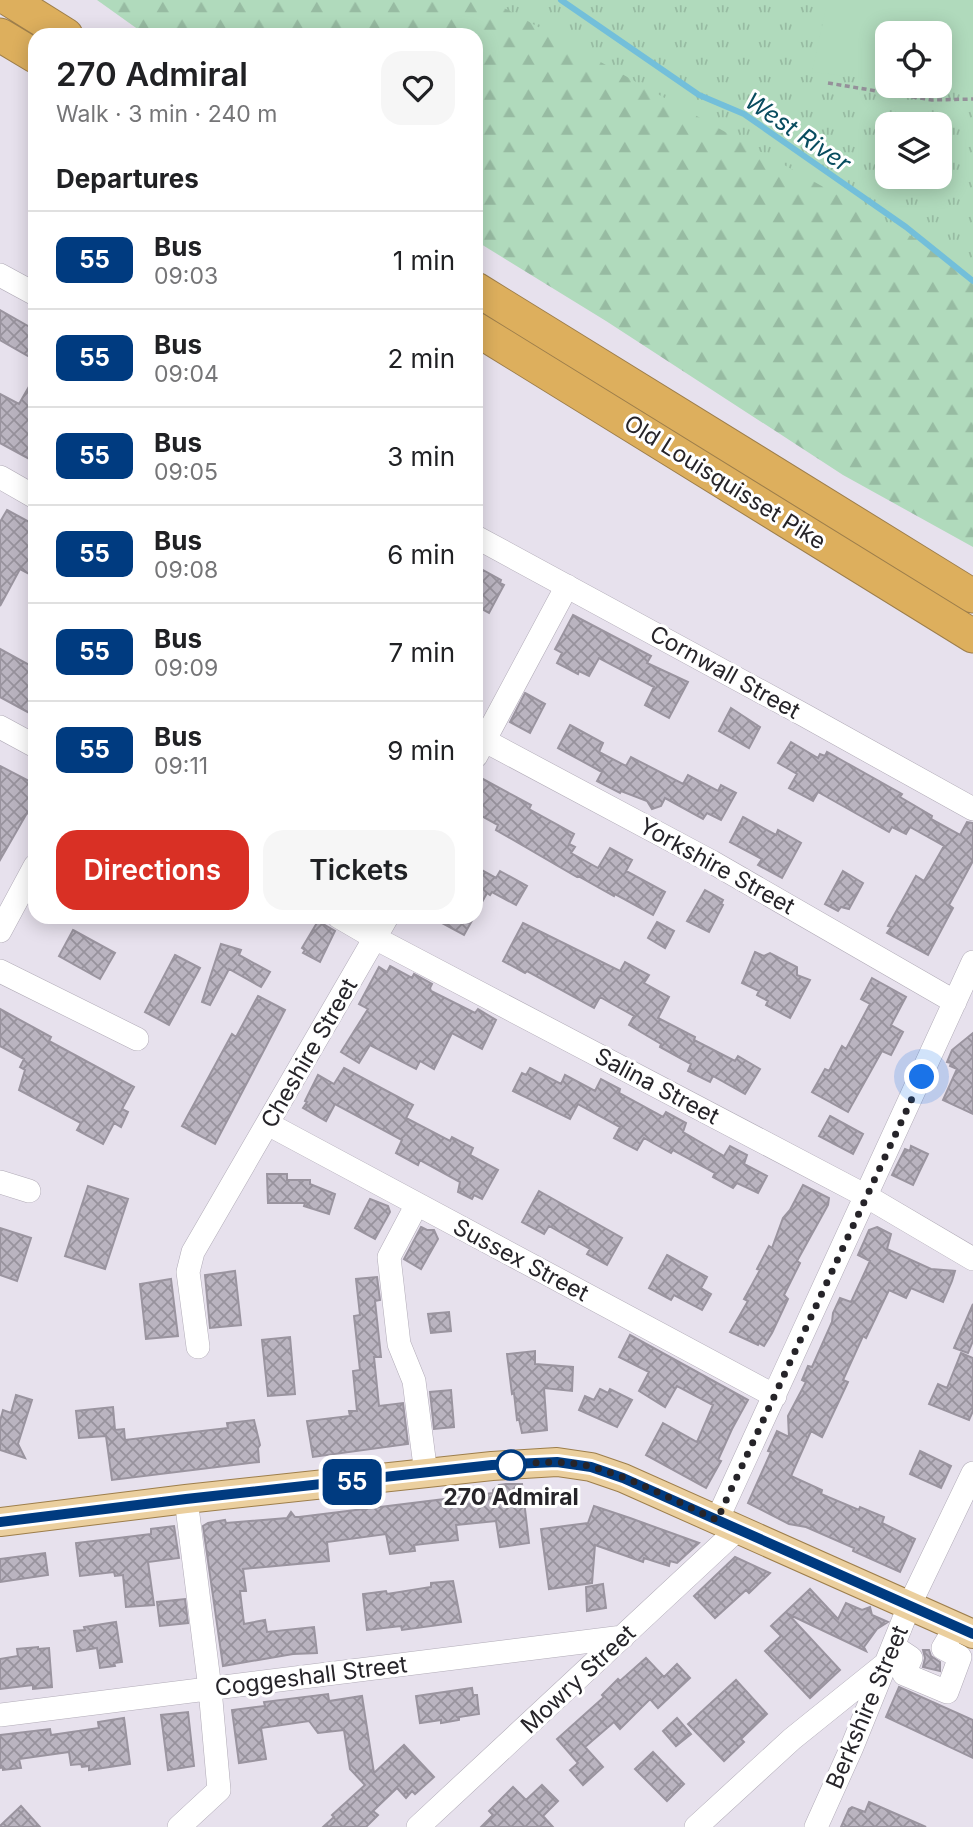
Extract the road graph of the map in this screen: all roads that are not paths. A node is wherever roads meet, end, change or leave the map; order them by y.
1 (10, 0) edge
2 (55, 28) edge
3 (0, 35) edge
4 (28, 52) edge
5 (0, 275) edge
6 (28, 290) edge
7 (483, 293) edge
8 (483, 333) edge
9 (0, 477) edge
10 (28, 493) edge
11 (483, 541) edge
12 (566, 586) junction
13 (973, 596) edge
14 (973, 636) edge
15 (0, 727) edge
16 (483, 737) edge
17 (28, 742) edge
18 (483, 746) edge
19 (973, 809) edge
20 (28, 879) edge
21 (351, 924) edge
22 (383, 924) edge
23 (0, 931) edge
24 (376, 938) junction
25 (973, 962) edge
26 (0, 971) edge
27 (955, 1002) junction
28 (137, 1039) dead end
29 (268, 1124) junction
30 (0, 1182) edge
31 (29, 1191) dead end
32 (866, 1196) junction
33 (417, 1204) junction
34 (973, 1259) edge
35 (198, 1347) dead end
36 (775, 1396) junction
37 (973, 1473) edge
38 (426, 1474) junction
39 (186, 1499) junction
40 (0, 1522) edge
41 (727, 1525) junction
42 (910, 1604) junction
43 (957, 1636) edge
44 (623, 1637) junction
45 (897, 1656) junction
46 (210, 1689) junction
47 (0, 1716) edge
48 (179, 1827) edge
49 (418, 1827) edge
50 (696, 1827) edge
51 (816, 1827) edge

1 - 2 highway
3 - 4 highway
5 - 6 street
7 - 13 highway, Old Louisquisset Pike
8 - 14 highway, Old Louisquisset Pike
9 - 10 street
11 - 12 street, Cornwall Street
12 - 16 street
12 - 19 street, Cornwall Street
15 - 17 street
18 - 27 street, Yorkshire Street
20 - 23 street
21 - 24 street, Salina Street
22 - 24 street, Cheshire Street
24 - 29 street, Cheshire Street
24 - 32 street, Salina Street
25 - 27 street
26 - 28 street
27 - 32 street
29 - 33 street, Sussex Street
29 - 35 street, Cheshire Street
30 - 31 street
32 - 34 street, Salina Street
32 - 36 street
33 - 36 street, Sussex Street
33 - 38 street
36 - 41 street
37 - 42 street, Berkshire Street
38 - 39 main road
38 - 41 main road
39 - 40 main road
39 - 46 street
41 - 42 main road
41 - 44 street, Mowry Street
42 - 43 main road
42 - 45 street, Berkshire Street
43 - 45 street
43 - 45 street
44 - 46 street, Coggeshall Street
44 - 49 street, Mowry Street
45 - 50 street
45 - 51 street, Berkshire Street
46 - 47 street, Coggeshall Street
46 - 48 street

